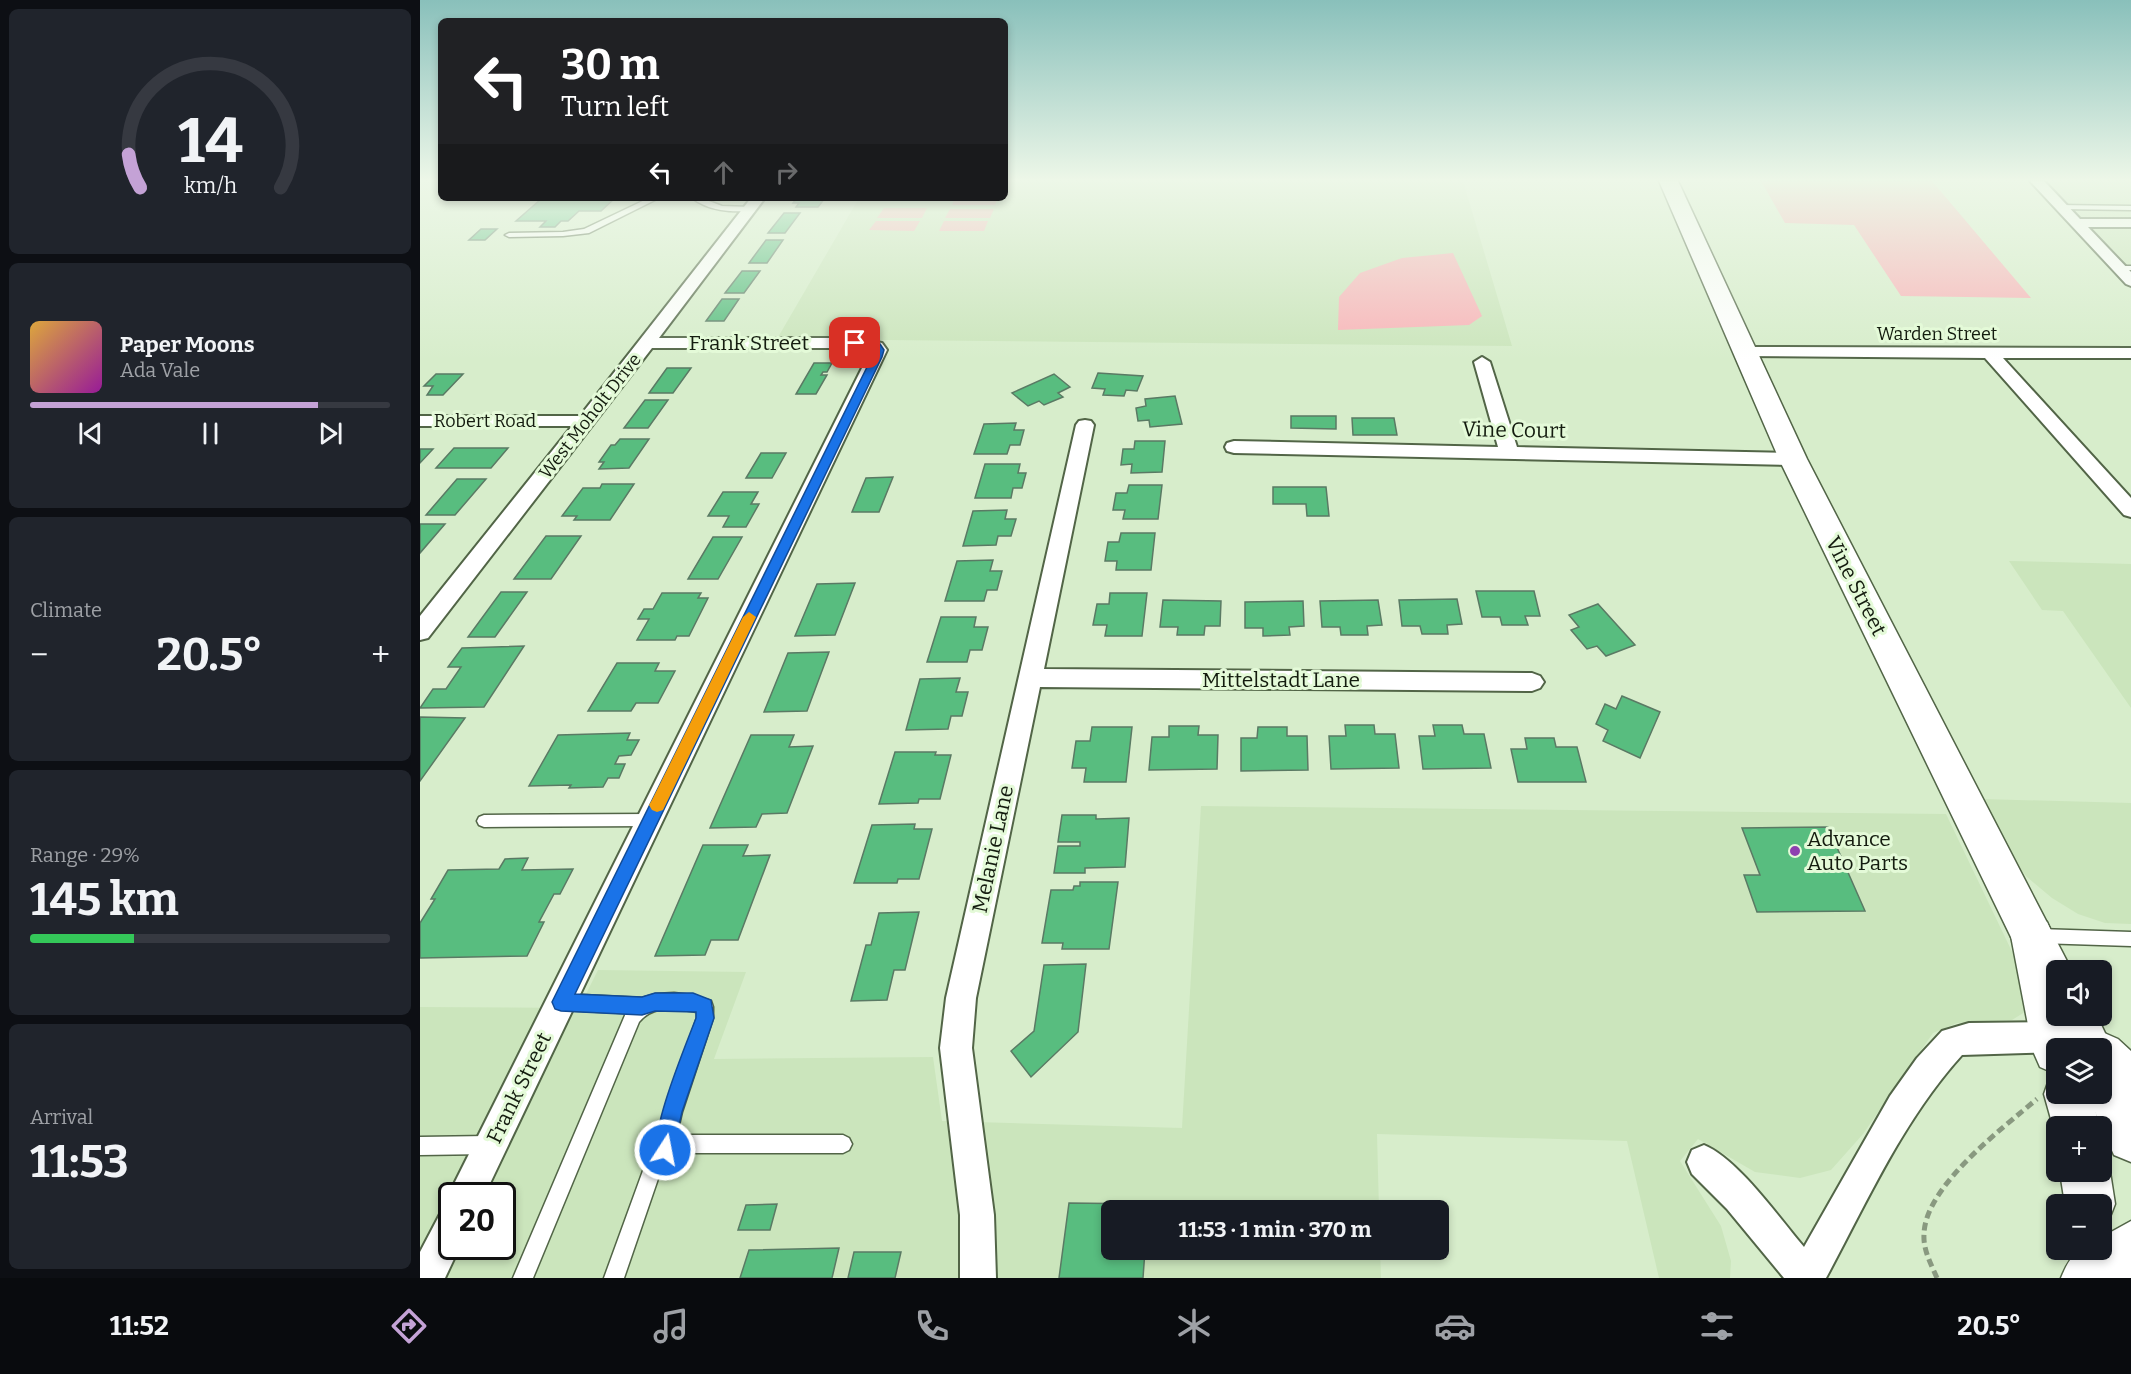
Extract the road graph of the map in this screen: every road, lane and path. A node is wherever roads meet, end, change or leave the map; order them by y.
1 (726, 241) edge
2 (1694, 241) edge
3 (2095, 241) edge
4 (2125, 268) edge
5 (2131, 281) edge
6 (647, 343) junction
7 (1743, 352) junction
8 (2131, 353) edge
9 (1991, 354) junction
10 (1482, 362) dead end
11 (586, 421) junction
12 (420, 422) edge
13 (1085, 425) dead end
14 (1234, 447) dead end
15 (1509, 453) junction
16 (1793, 459) junction
17 (2131, 510) edge
18 (420, 632) edge
19 (1030, 678) junction
20 (1532, 682) dead end
21 (650, 820) junction
22 (484, 821) dead end
23 (2032, 936) junction
24 (2131, 939) edge
25 (2046, 964) edge
26 (561, 1002) junction
27 (642, 1006) junction
28 (2078, 1038) edge
29 (2046, 1043) edge
30 (2112, 1069) edge
31 (2131, 1083) edge
32 (2046, 1096) edge
33 (2112, 1102) edge
34 (2131, 1137) edge
35 (843, 1144) dead end
36 (491, 1145) junction
37 (420, 1146) edge
38 (665, 1150) junction
39 (1704, 1162) dead end
40 (473, 1182) edge
41 (2131, 1247) edge
42 (438, 1254) edge
43 (2090, 1260) edge
44 (1806, 1277) edge
45 (426, 1278) edge
46 (523, 1278) edge
47 (614, 1278) edge
48 (978, 1278) edge
49 (1937, 1278) edge
50 (2086, 1278) edge

1 - 6 street, West Moholt Drive
2 - 7 street, Vine Street
3 - 4 street
4 - 5 street
6 - 11 street, West Moholt Drive
6 - 21 street, Frank Street
7 - 9 street, Warden Street
7 - 16 street, Vine Street
8 - 9 street, Warden Street
9 - 17 street
10 - 15 street
11 - 12 street, Robert Road
11 - 18 street, West Moholt Drive
13 - 19 street, Melanie Lane
14 - 15 street, Vine Court
15 - 16 street, Vine Court
16 - 23 street, Vine Street
19 - 20 street, Mittelstadt Lane
19 - 48 street, Melanie Lane
21 - 22 lane
21 - 26 street, Frank Street
23 - 24 lane
23 - 25 street, Vine Street
23 - 28 street
26 - 27 lane
26 - 36 street, Frank Street
27 - 38 lane
27 - 46 lane
29 - 44 street
30 - 31 street
32 - 49 path
33 - 34 street
35 - 38 lane
36 - 37 lane
36 - 40 street, Frank Street
38 - 47 lane
39 - 44 street
41 - 50 street
42 - 45 street
43 - 50 street

